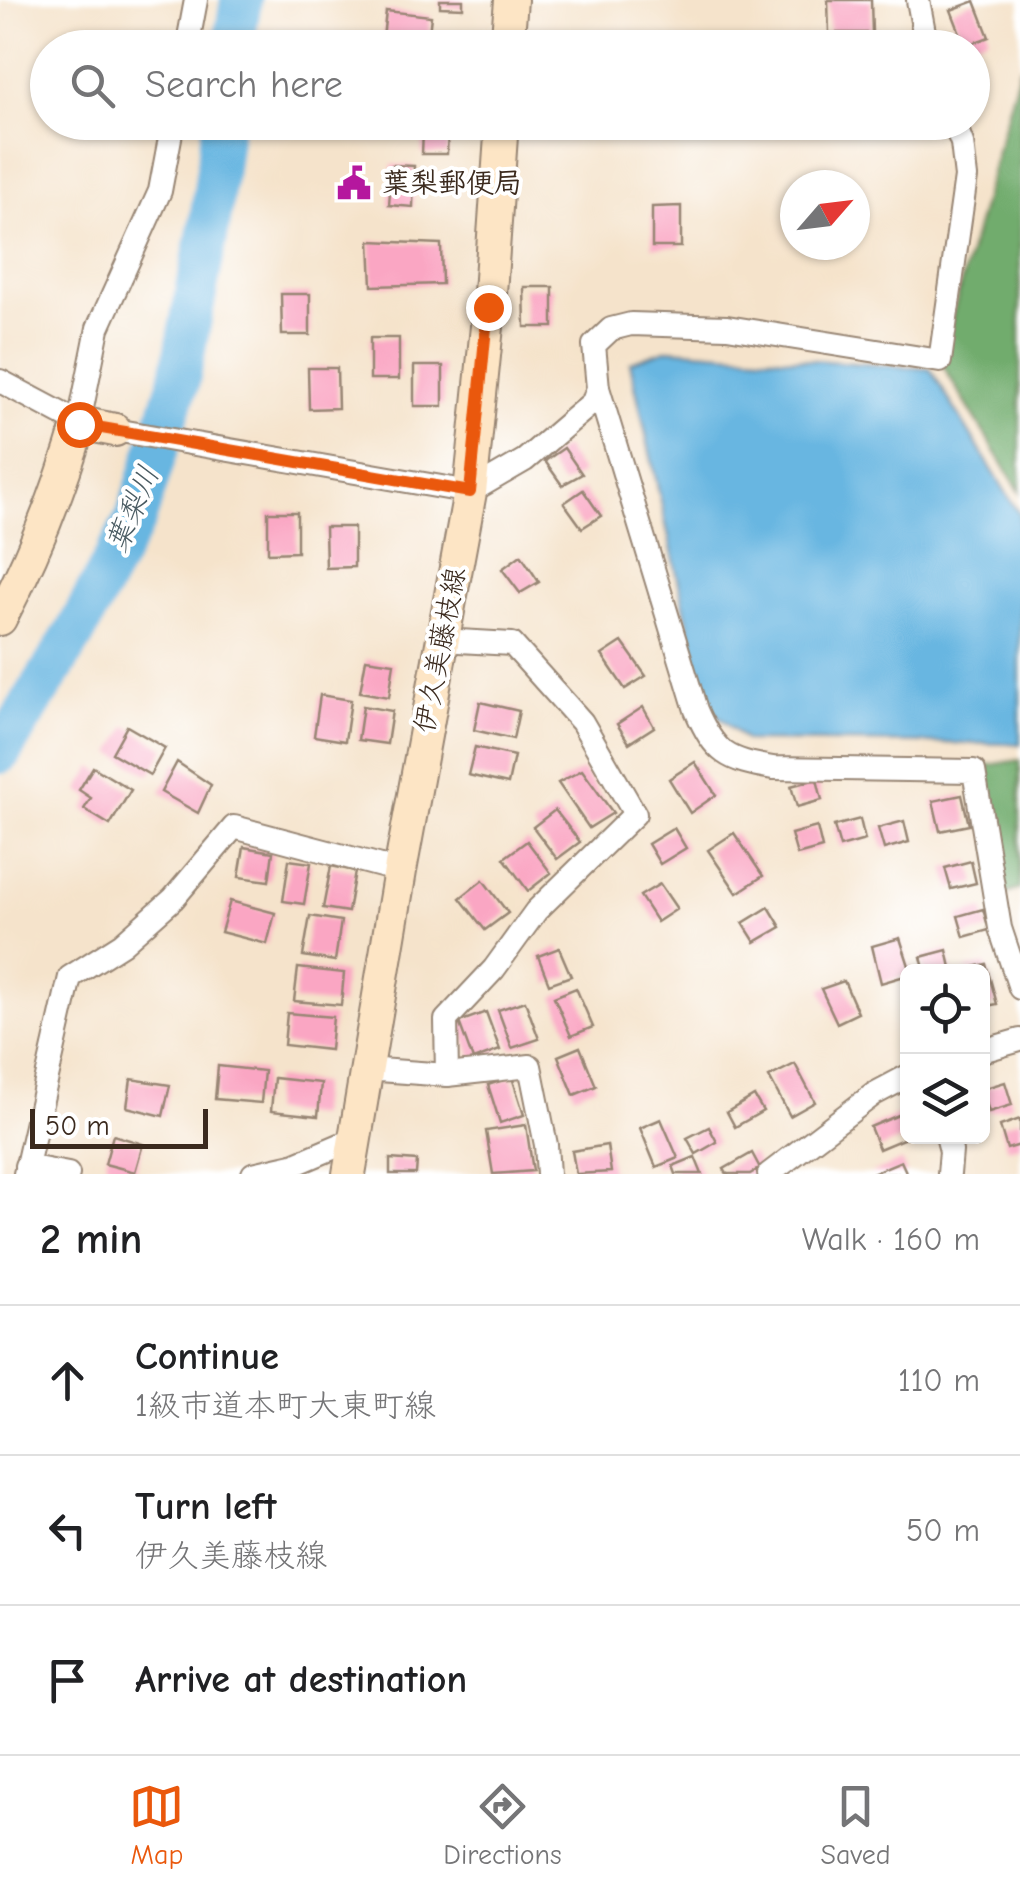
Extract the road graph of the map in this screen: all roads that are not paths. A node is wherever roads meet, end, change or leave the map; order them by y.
1 (196, 0) edge
2 (511, 0) edge
3 (918, 0) edge
4 (190, 30) edge
5 (508, 30) edge
6 (924, 30) edge
7 (170, 140) edge
8 (501, 140) edge
9 (961, 140) edge
10 (0, 381) edge
11 (598, 388) junction
12 (79, 424) junction
13 (115, 430) joint
14 (470, 492) junction
15 (0, 618) edge
16 (441, 640) junction
17 (400, 870) junction
18 (1020, 988) edge
19 (1020, 1040) edge
20 (990, 1049) edge
21 (365, 1069) junction
22 (447, 1074) junction
23 (900, 1080) edge
24 (354, 1139) junction
25 (949, 1144) edge
26 (25, 1170) edge
27 (68, 1174) edge
28 (253, 1174) edge
29 (348, 1174) edge
30 (548, 1174) edge
31 (769, 1174) edge
32 (949, 1174) edge

1 - 4 street
2 - 5 main road
3 - 6 street
7 - 12 street
8 - 14 main road, 伊久美藤枝線
9 - 11 street
10 - 12 street
11 - 14 street
11 - 18 street
12 - 13 main road
12 - 15 main road
13 - 14 street
14 - 16 main road, 伊久美藤枝線
16 - 17 main road, 伊久美藤枝線
16 - 22 street
17 - 21 main road, 伊久美藤枝線
17 - 26 street
19 - 20 street
21 - 22 street
21 - 24 main road, 伊久美藤枝線
22 - 30 street
23 - 31 street
24 - 28 street
24 - 29 main road, 伊久美藤枝線
25 - 32 street
26 - 27 street

